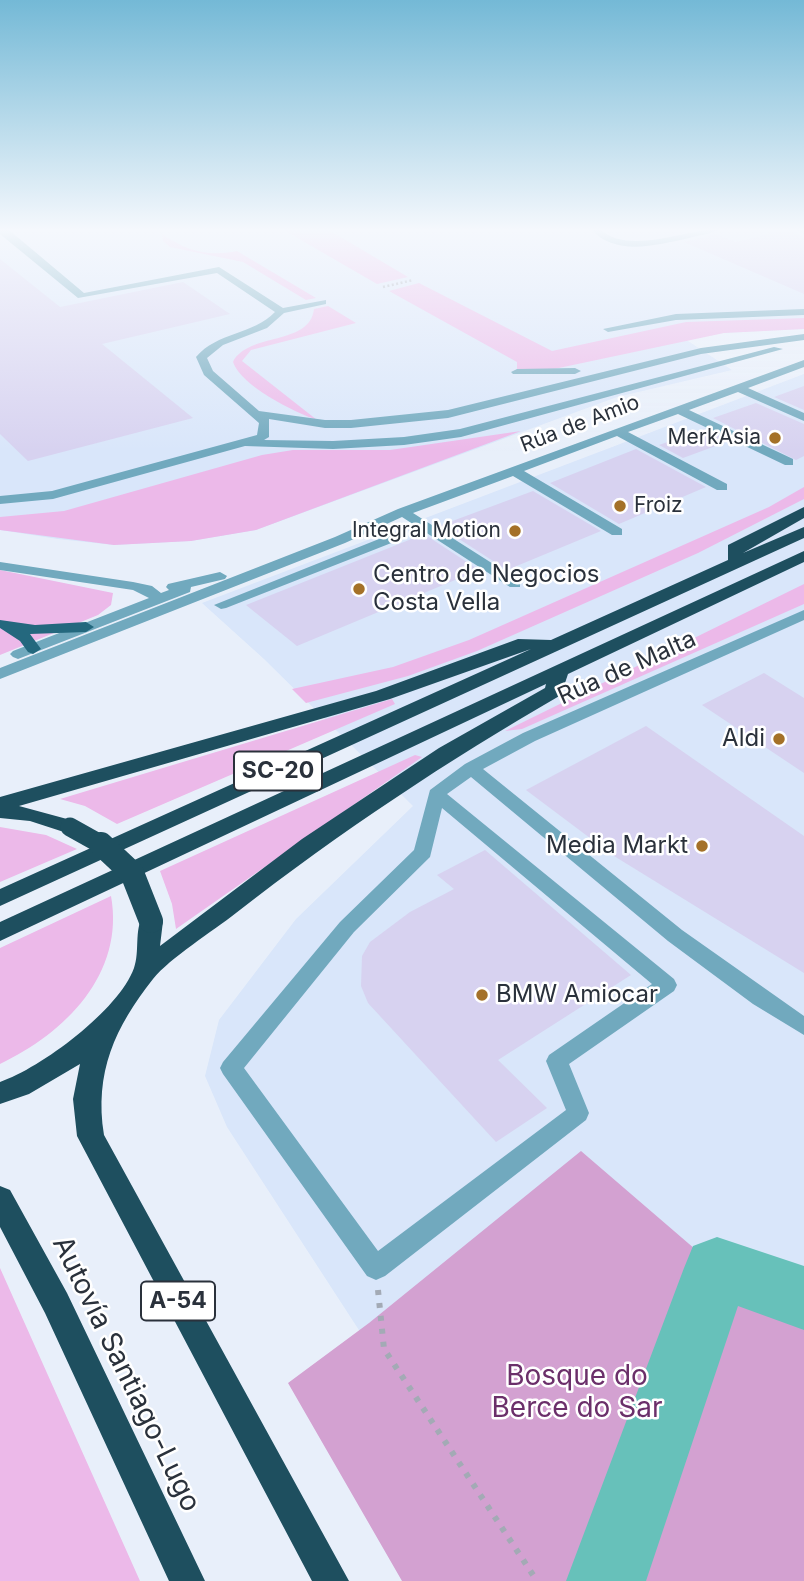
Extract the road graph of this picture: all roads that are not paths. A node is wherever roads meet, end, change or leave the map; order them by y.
1 (269, 303) edge
2 (318, 303) edge
3 (281, 311) junction
4 (804, 312) edge
5 (608, 329) dead end
6 (803, 344) edge
7 (776, 345) junction
8 (799, 366) edge
9 (575, 371) junction
10 (517, 372) dead end
11 (531, 384) dead end
12 (737, 387) junction
13 (678, 409) junction
14 (257, 414) junction
15 (804, 417) edge
16 (264, 426) junction
17 (618, 432) junction
18 (239, 444) junction
19 (789, 462) dead end
20 (514, 471) junction
21 (722, 487) dead end
22 (0, 500) edge
23 (403, 512) junction
24 (804, 512) edge
25 (386, 519) junction
26 (804, 532) edge
27 (617, 533) dead end
28 (400, 535) dead end
29 (804, 556) edge
30 (737, 563) junction
31 (0, 566) edge
32 (804, 568) edge
33 (768, 572) junction
34 (252, 575) junction
35 (220, 576) junction
36 (515, 584) dead end
37 (116, 587) junction
38 (147, 589) junction
39 (159, 599) junction
40 (221, 605) dead end
41 (804, 614) edge
42 (113, 617) junction
43 (6, 626) edge
44 (92, 632) junction
45 (557, 644) junction
46 (33, 649) junction
47 (0, 662) edge
48 (560, 668) junction
49 (0, 671) edge
50 (471, 768) junction
51 (436, 794) junction
52 (0, 804) edge
53 (0, 811) edge
54 (0, 898) edge
55 (0, 932) edge
56 (146, 970) junction
57 (118, 1011) junction
58 (804, 1027) edge
59 (0, 1093) edge
60 (0, 1199) edge
61 (187, 1581) edge
62 (331, 1581) edge

1 - 3 street
2 - 3 street
3 - 14 street
4 - 5 street
6 - 7 street
6 - 8 street, Rúa de Amio
7 - 9 street
7 - 14 street
7 - 16 street
7 - 18 street
8 - 12 street, Rúa de Amio
9 - 10 street
9 - 11 street
12 - 13 street, Rúa de Amio
12 - 15 street
13 - 17 street, Rúa de Amio
13 - 19 street
14 - 16 street
16 - 18 street
17 - 20 street, Rúa de Amio
17 - 21 street
18 - 22 street
20 - 23 street, Rúa de Amio
20 - 27 street
23 - 25 street, Rúa de Amio
23 - 36 street
24 - 30 highway
25 - 34 street, Rúa de Amio
25 - 35 street, Rúa de Amio
26 - 30 highway, SC-20
28 - 40 street
29 - 33 highway, SC-20
30 - 45 highway, SC-20
31 - 37 street
32 - 33 highway, SC-20
33 - 48 highway, SC-20
34 - 39 street, Rúa de Amio
34 - 44 street, Rúa de Amio
35 - 38 street, Rúa de Amio
35 - 39 street, Rúa de Amio
37 - 38 street, Rúa de Amio
37 - 39 street
37 - 42 street
38 - 39 street
39 - 42 street, Rúa de Amio
39 - 44 street, Rúa de Amio
41 - 50 street, Rúa de Malta
42 - 44 street, Rúa de Amio
43 - 44 main road
43 - 46 main road
44 - 46 street, Rúa de Amio
44 - 49 street, Rúa de Amio
45 - 52 highway
45 - 54 highway, SC-20
46 - 47 street, Rúa de Amio
46 - 49 street, Rúa de Amio
48 - 55 highway, SC-20
48 - 56 highway
50 - 51 street, Rúa de Malta
50 - 58 street
51 - 51 street
53 - 56 highway, bridge
56 - 57 highway
57 - 59 highway
57 - 62 highway, A-54
60 - 61 highway, Autovía Santiago-Lugo

